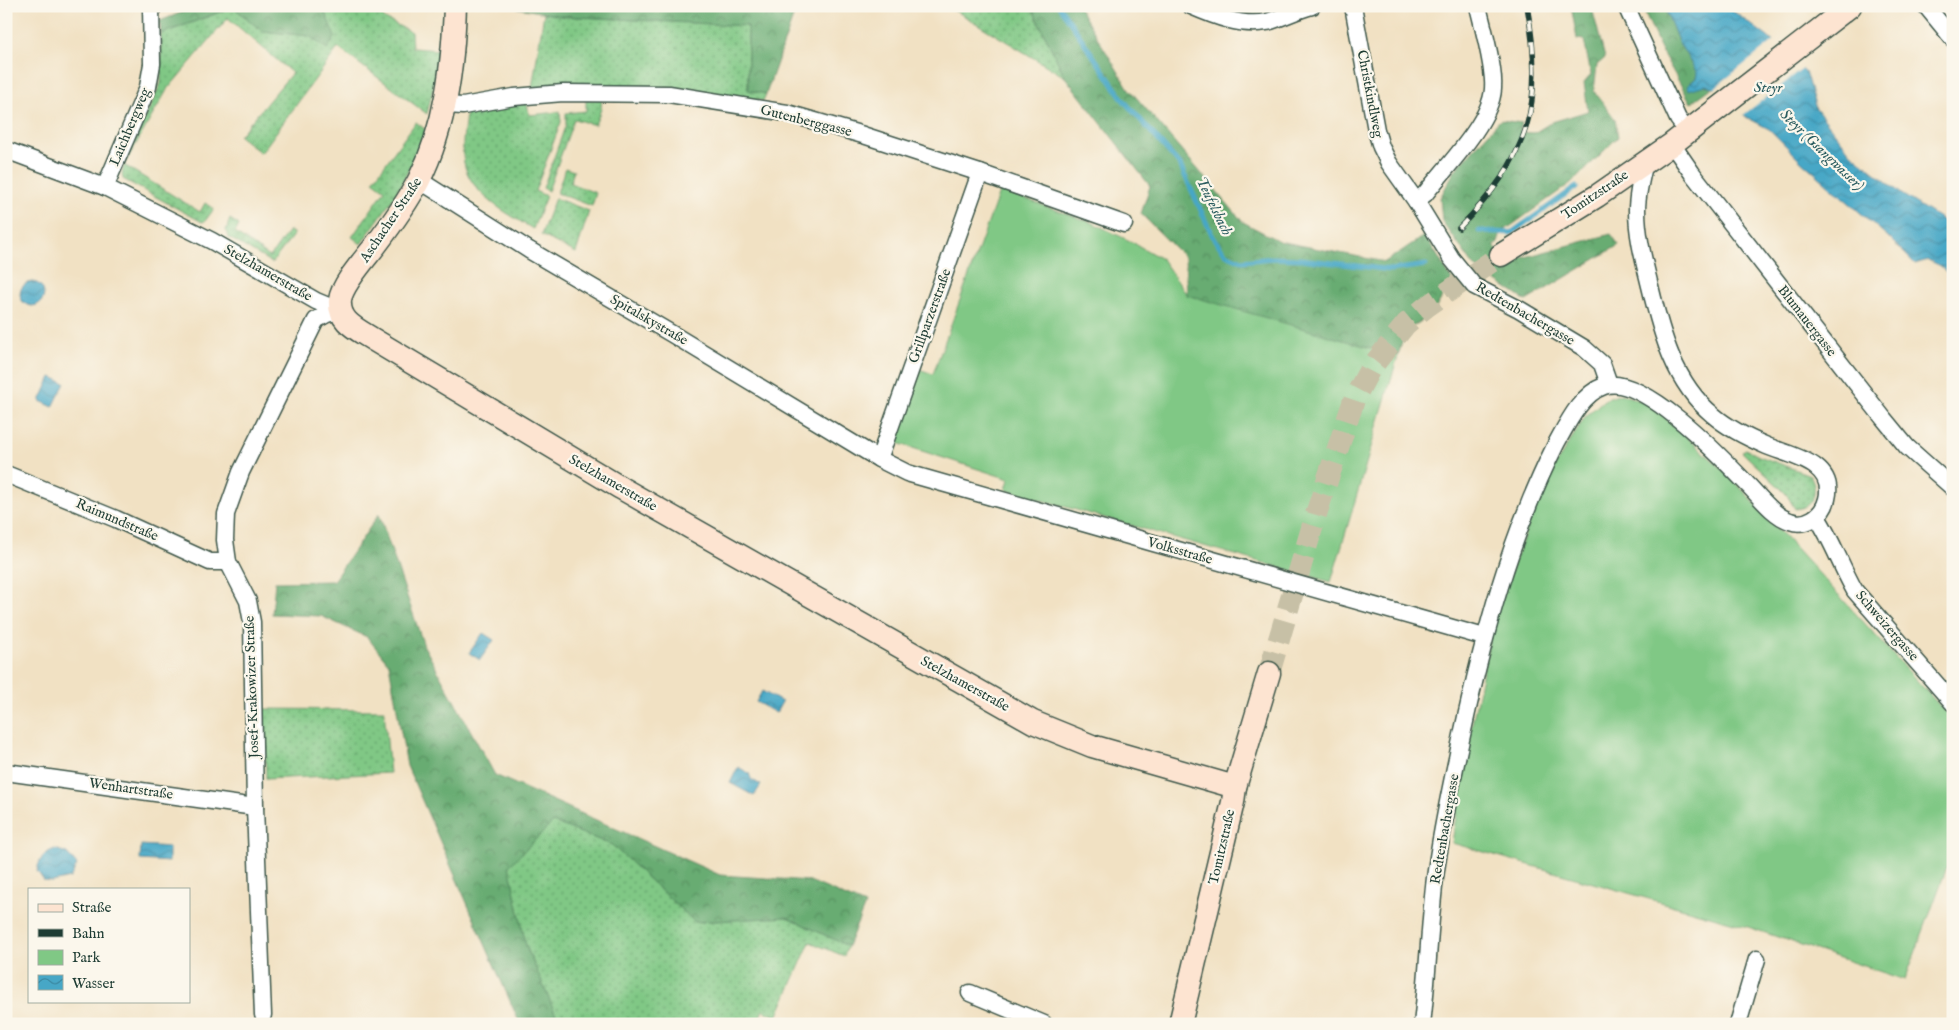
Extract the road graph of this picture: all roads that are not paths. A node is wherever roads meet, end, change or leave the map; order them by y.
1 (151, 6) edge
2 (455, 6) edge
3 (1191, 6) edge
4 (1312, 6) edge
5 (1353, 6) edge
6 (1478, 6) edge
7 (1626, 6) edge
8 (1850, 6) edge
9 (1926, 6) edge
10 (1953, 39) edge
11 (445, 105) junction
12 (1680, 138) junction
13 (6, 150) edge
14 (1645, 162) junction
15 (980, 173) junction
16 (419, 180) junction
17 (105, 187) junction
18 (1416, 201) junction
19 (1124, 224) dead end
20 (1501, 254) tunnel mouth
21 (340, 311) junction
22 (1609, 384) junction
23 (879, 459) junction
24 (6, 474) edge
25 (1953, 488) edge
26 (1817, 516) junction
27 (228, 562) junction
28 (1484, 637) junction
29 (1269, 672) tunnel mouth
30 (1953, 703) edge
31 (6, 772) edge
32 (1235, 787) junction
33 (255, 807) junction
34 (1757, 959) dead end
35 (970, 993) dead end
36 (263, 1015) dead end
37 (1044, 1024) edge
38 (1180, 1024) edge
39 (1422, 1024) edge
40 (1738, 1024) edge

1 - 17 street, Laichbergweg
2 - 11 street, Aschacher Straße
3 - 4 street
5 - 18 street, Christkindlweg
6 - 18 street
7 - 12 street, Blumauergasse
8 - 12 street, Tomitzstraße
9 - 10 street
11 - 15 street, Gutenberggasse
11 - 16 street, Aschacher Straße
12 - 14 street, Tomitzstraße
12 - 25 street, Blumauergasse
13 - 17 street, Stelzhamerstraße
14 - 20 street, Tomitzstraße
14 - 26 street
15 - 19 street, Gutenberggasse
15 - 23 street, Grillparzerstraße
16 - 21 street, Aschacher Straße
16 - 23 street, Spitalskystraße
17 - 21 street, Stelzhamerstraße
18 - 22 street, Redtenbachergasse
21 - 27 street, Josef-Krakowizer Straße
21 - 32 street, Stelzhamerstraße
22 - 26 street
22 - 28 street, Redtenbachergasse
23 - 28 street, Volksstraße
24 - 27 street, Raimundstraße
26 - 30 street, Schweizergasse
27 - 33 street, Josef-Krakowizer Straße
28 - 39 street, Redtenbachergasse
29 - 32 street, Tomitzstraße
31 - 33 street, Wenhartstraße
32 - 38 street, Tomitzstraße
33 - 36 street, Josef-Krakowizer Straße
34 - 40 street
35 - 37 street

